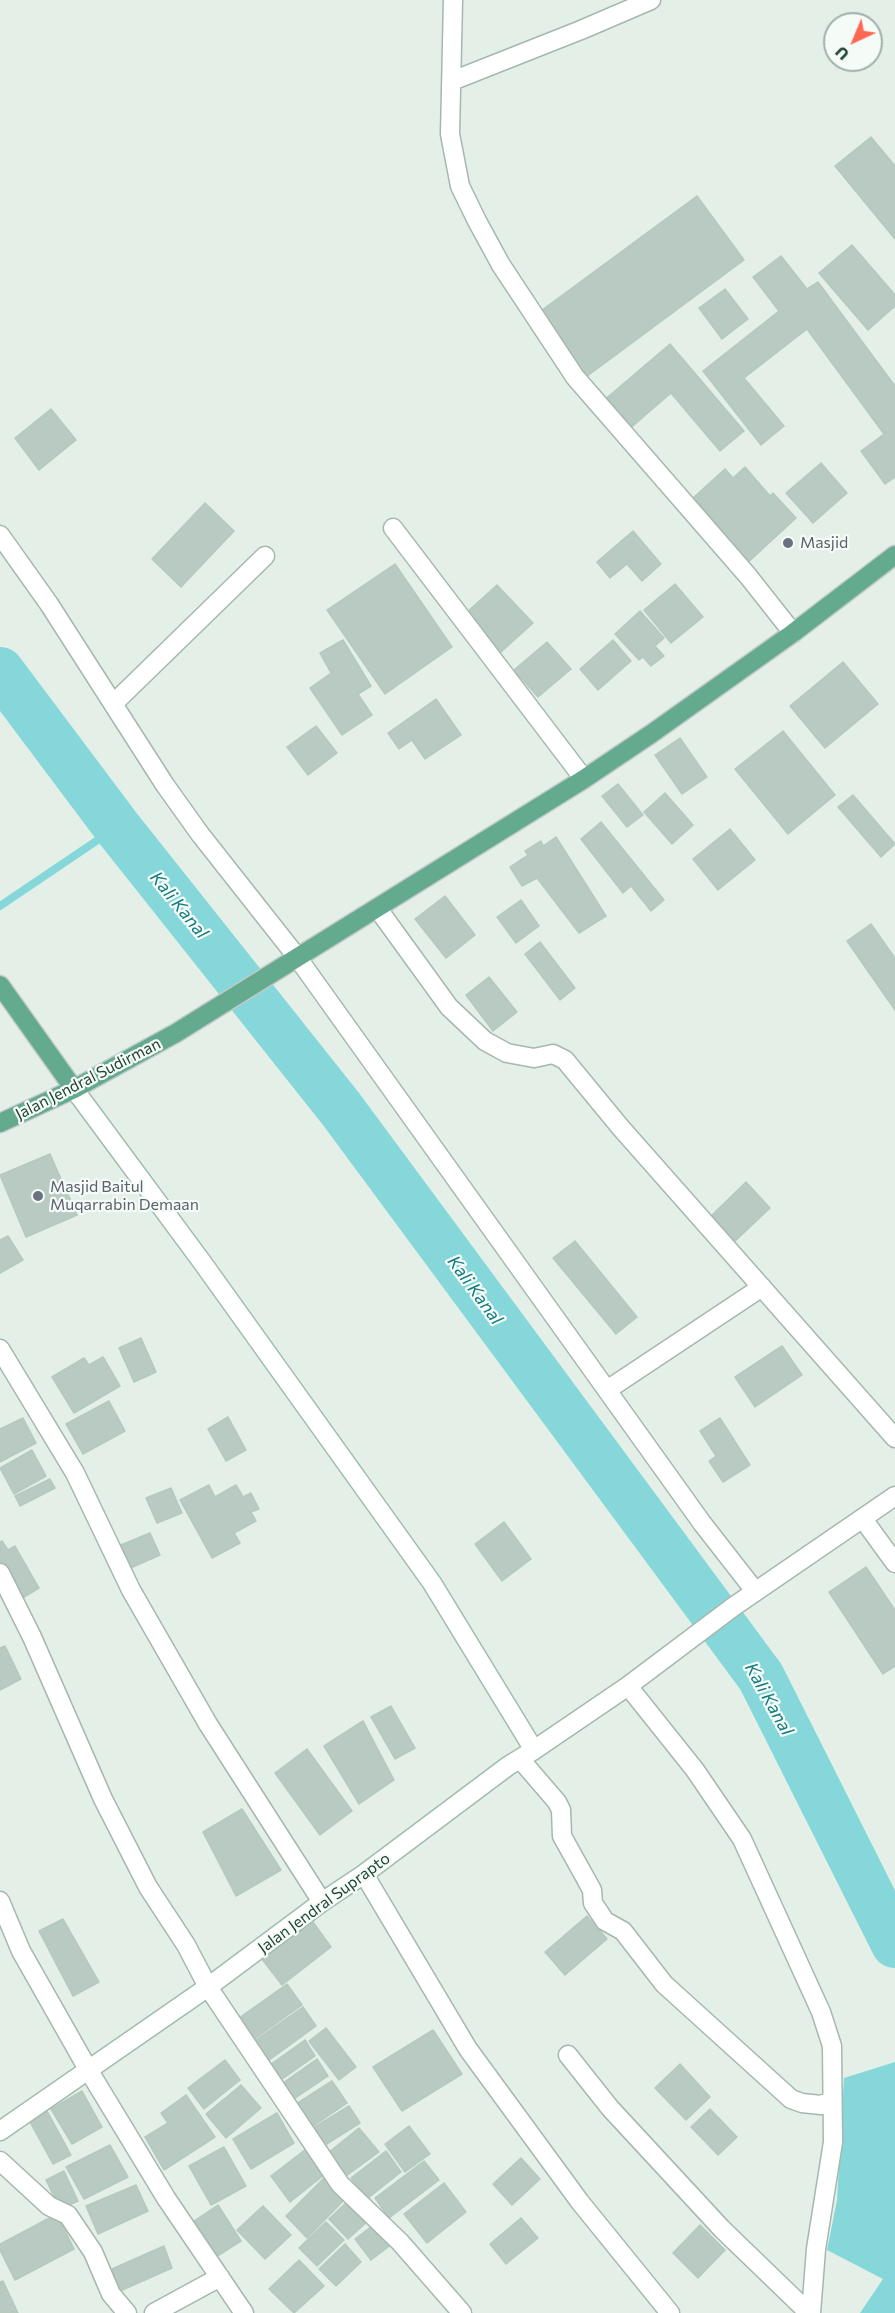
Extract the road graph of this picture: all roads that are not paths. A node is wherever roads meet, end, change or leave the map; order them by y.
1 (453, 0) edge
2 (651, 0) edge
3 (452, 81) junction
4 (393, 528) dead end
5 (0, 535) edge
6 (895, 555) edge
7 (266, 556) dead end
8 (793, 633) junction
9 (113, 704) junction
10 (584, 779) junction
11 (378, 909) junction
12 (297, 957) junction
13 (0, 985) edge
14 (74, 1089) junction
15 (0, 1123) edge
16 (762, 1287) junction
17 (0, 1349) edge
18 (607, 1390) junction
19 (895, 1438) edge
20 (895, 1497) edge
21 (863, 1519) junction
22 (895, 1563) edge
23 (0, 1573) edge
24 (755, 1592) junction
25 (628, 1686) junction
26 (527, 1755) junction
27 (364, 1875) junction
28 (0, 1901) edge
29 (322, 1902) junction
30 (208, 1987) junction
31 (568, 2055) dead end
32 (89, 2070) junction
33 (832, 2101) junction
34 (0, 2131) edge
35 (0, 2161) edge
36 (220, 2277) junction
37 (127, 2313) edge
38 (154, 2313) edge
39 (244, 2313) edge
40 (462, 2313) edge
41 (670, 2313) edge
42 (810, 2313) edge

1 - 3 street
2 - 3 street
3 - 8 street
4 - 10 street
5 - 9 street
6 - 8 main road, Jalan Jendral Sudirman
7 - 9 street
8 - 10 main road, Jalan Jendral Sudirman
9 - 12 street
10 - 11 main road, Jalan Jendral Sudirman
11 - 12 main road, Jalan Jendral Sudirman
11 - 16 street
12 - 14 main road, Jalan Jendral Sudirman
12 - 18 street
13 - 14 main road
14 - 15 main road, Jalan Jendral Sudirman
14 - 26 street
16 - 18 street
16 - 19 street
17 - 29 street
18 - 24 street
20 - 21 street, Jalan Jendral Suprapto
21 - 22 street
21 - 24 street, Jalan Jendral Suprapto
23 - 30 street
24 - 25 street, Jalan Jendral Suprapto
25 - 26 street, Jalan Jendral Suprapto
25 - 33 street
26 - 27 street, Jalan Jendral Suprapto
26 - 33 street
27 - 29 street, Jalan Jendral Suprapto
27 - 41 street
28 - 32 street
29 - 30 street, Jalan Jendral Suprapto
30 - 32 street, Jalan Jendral Suprapto
30 - 40 street
31 - 42 street
32 - 34 street, Jalan Jendral Suprapto
32 - 36 street
33 - 42 street
35 - 37 street
36 - 38 street
36 - 39 street

